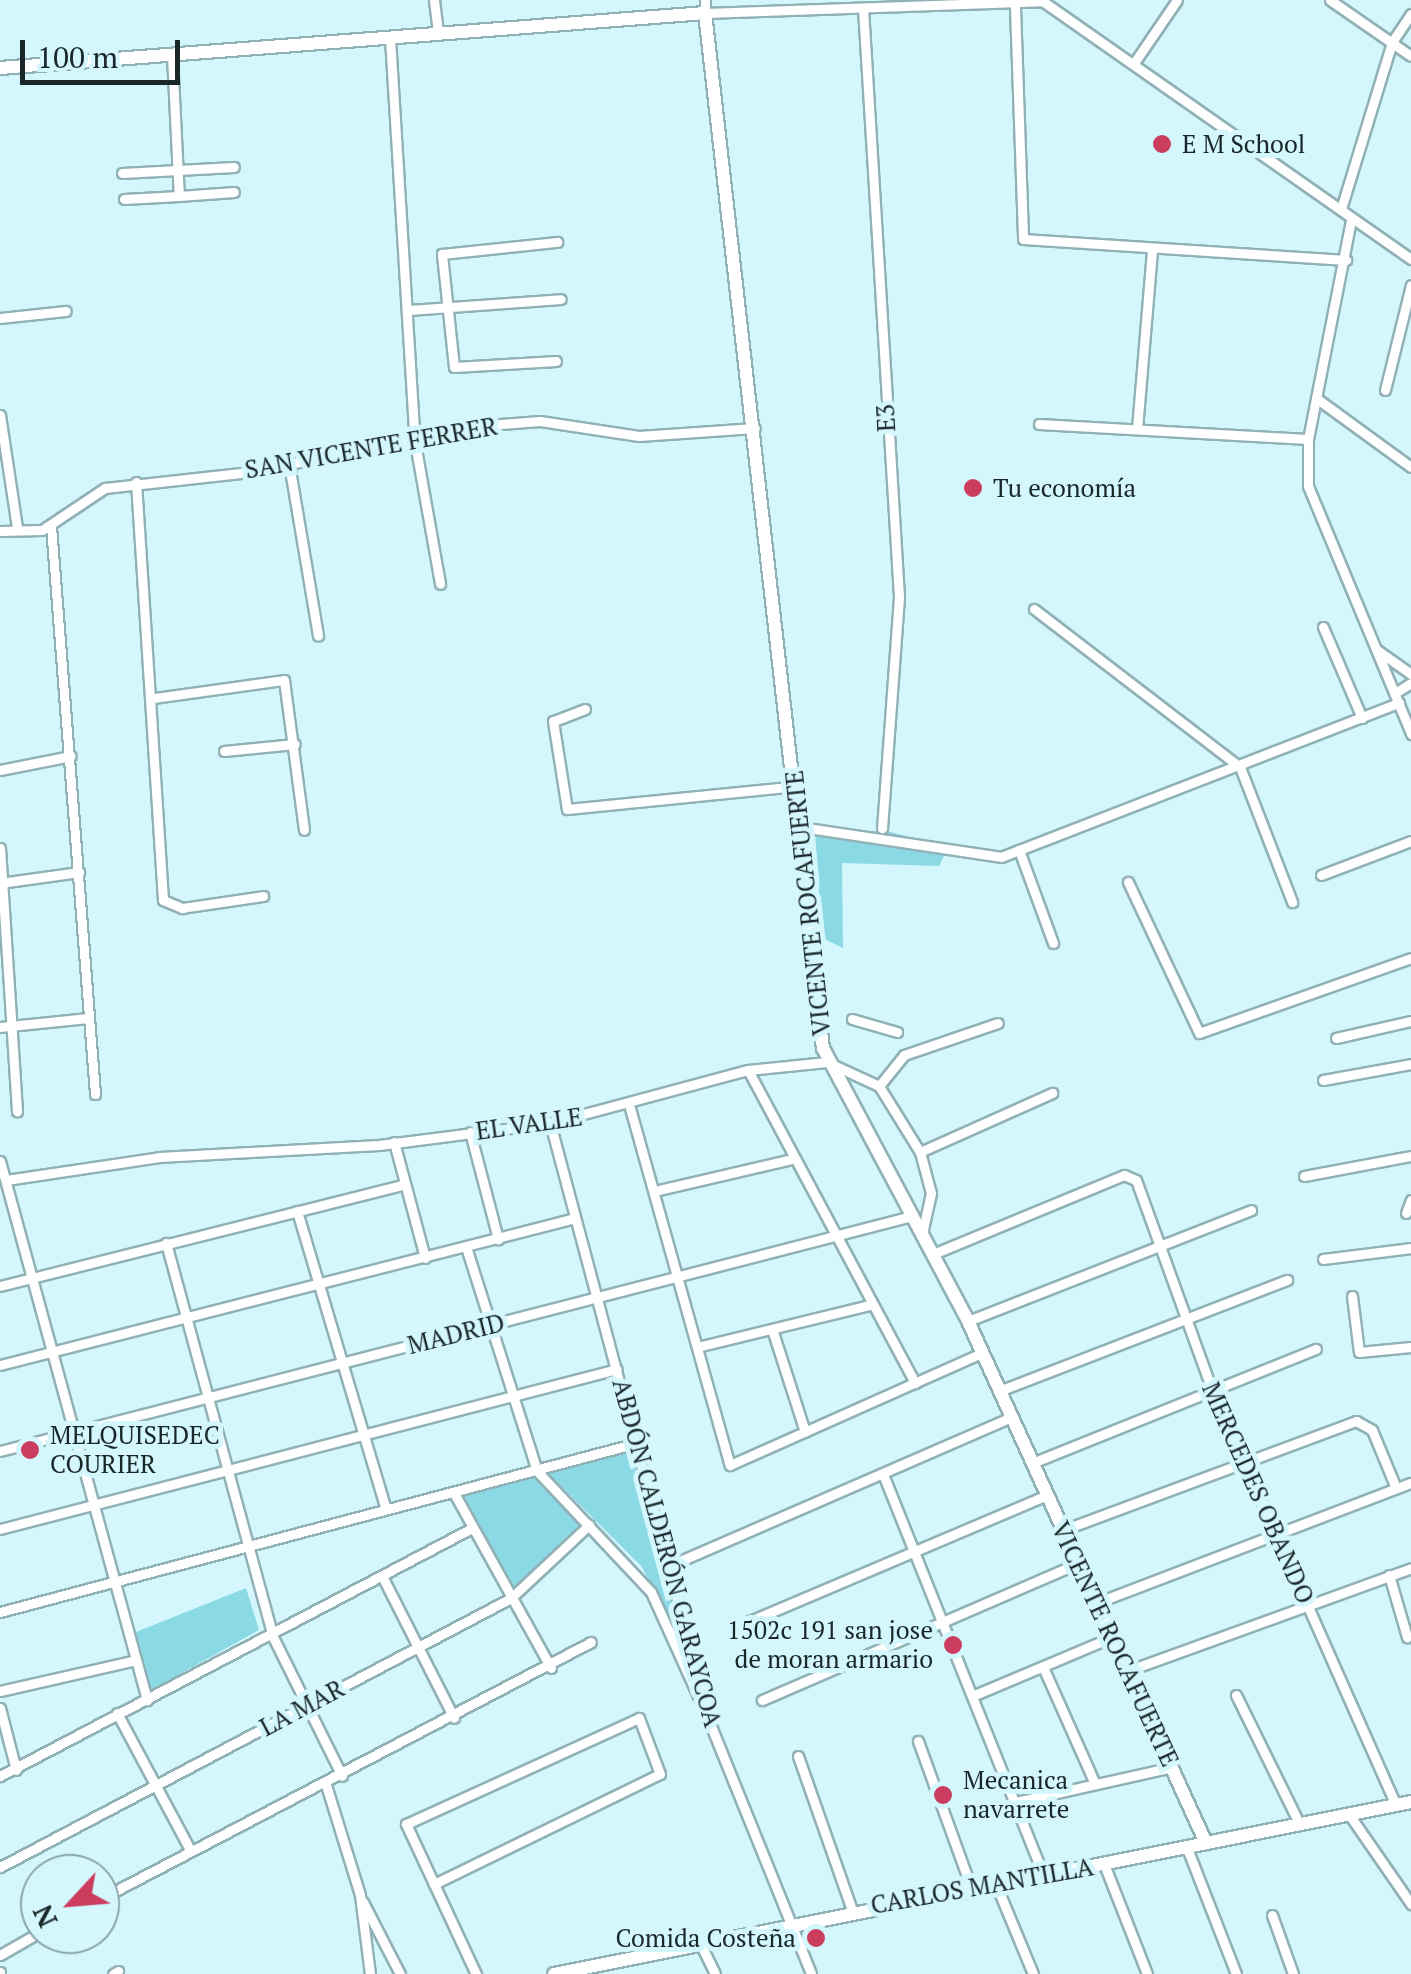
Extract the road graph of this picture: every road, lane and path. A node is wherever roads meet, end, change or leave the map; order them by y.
1 (434, 0) edge
2 (1041, 0) edge
3 (1176, 0) edge
4 (1330, 0) edge
5 (820, 4) edge
6 (1014, 6) junction
7 (705, 7) edge
8 (863, 8) junction
9 (1411, 14) edge
10 (438, 32) junction
11 (390, 38) junction
12 (1392, 42) junction
13 (172, 55) junction
14 (1411, 56) edge
15 (1134, 64) junction
16 (0, 68) edge
17 (234, 167) dead end
18 (178, 171) junction
19 (122, 174) dead end
20 (234, 192) dead end
21 (179, 196) junction
22 (124, 200) dead end
23 (1341, 209) junction
24 (1352, 220) junction
25 (557, 242) dead end
26 (1152, 250) junction
27 (1411, 259) edge
28 (1346, 260) junction
29 (1411, 285) edge
30 (561, 300) dead end
31 (446, 308) junction
32 (409, 310) junction
33 (66, 311) dead end
34 (0, 318) edge
35 (556, 361) dead end
36 (1385, 390) dead end
37 (1316, 398) junction
38 (0, 415) edge
39 (1039, 424) dead end
40 (754, 428) junction
41 (1137, 429) junction
42 (1308, 439) junction
43 (415, 443) junction
44 (289, 464) junction
45 (1411, 466) edge
46 (136, 482) junction
47 (51, 526) junction
48 (16, 528) junction
49 (0, 531) edge
50 (440, 584) dead end
51 (1034, 609) dead end
52 (1323, 627) dead end
53 (318, 636) dead end
54 (1376, 649) junction
55 (1411, 674) edge
56 (1411, 683) edge
57 (154, 698) junction
58 (1397, 698) junction
59 (585, 709) dead end
60 (1362, 718) junction
61 (1411, 734) edge
62 (295, 744) junction
63 (224, 751) dead end
64 (71, 756) junction
65 (1240, 767) junction
66 (0, 770) edge
67 (797, 786) junction
68 (801, 827) junction
69 (882, 828) dead end
70 (304, 830) dead end
71 (1411, 841) edge
72 (0, 848) edge
73 (1020, 850) junction
74 (79, 872) junction
75 (1321, 875) dead end
76 (1128, 882) dead end
77 (3, 883) edge
78 (263, 896) dead end
79 (1292, 902) dead end
80 (1053, 942) dead end
81 (1411, 958) edge
82 (89, 1018) junction
83 (852, 1019) dead end
84 (1411, 1021) edge
85 (998, 1023) dead end
86 (14, 1025) junction
87 (0, 1027) edge
88 (897, 1032) dead end
89 (1336, 1038) dead end
90 (827, 1062) junction
91 (1411, 1064) edge
92 (748, 1070) junction
93 (1323, 1080) dead end
94 (879, 1086) junction
95 (1052, 1093) dead end
96 (95, 1094) dead end
97 (630, 1108) junction
98 (17, 1112) dead end
99 (550, 1124) junction
100 (470, 1132) junction
101 (394, 1142) junction
102 (920, 1152) junction
103 (1411, 1156) edge
104 (791, 1159) junction
105 (0, 1160) edge
106 (1304, 1176) dead end
107 (6, 1180) junction
108 (402, 1185) junction
109 (654, 1192) junction
110 (1411, 1200) edge
111 (12, 1204) junction
112 (0, 1207) edge
113 (1251, 1210) dead end
114 (297, 1211) junction
115 (1406, 1213) dead end
116 (912, 1216) junction
117 (575, 1218) junction
118 (922, 1234) junction
119 (830, 1237) junction
120 (498, 1238) junction
121 (166, 1243) junction
122 (1161, 1246) junction
123 (466, 1247) junction
124 (1411, 1248) edge
125 (933, 1254) junction
126 (425, 1258) junction
127 (1324, 1259) dead end
128 (678, 1277) junction
129 (32, 1279) junction
130 (1287, 1280) dead end
131 (0, 1286) edge
132 (322, 1288) junction
133 (1352, 1296) dead end
134 (596, 1298) junction
135 (869, 1305) junction
136 (184, 1318) junction
137 (1186, 1319) junction
138 (968, 1321) junction
139 (492, 1324) junction
140 (772, 1329) junction
141 (697, 1347) junction
142 (1411, 1347) edge
143 (1316, 1349) dead end
144 (51, 1352) junction
145 (982, 1353) junction
146 (342, 1363) junction
147 (0, 1365) edge
148 (617, 1370) junction
149 (915, 1383) junction
150 (1212, 1390) junction
151 (999, 1391) junction
152 (512, 1395) junction
153 (210, 1397) junction
154 (1011, 1417) junction
155 (74, 1432) junction
156 (805, 1432) junction
157 (363, 1434) junction
158 (637, 1443) junction
159 (0, 1451) edge
160 (1242, 1462) junction
161 (1032, 1463) junction
162 (229, 1470) junction
163 (537, 1471) junction
164 (883, 1474) junction
165 (1411, 1483) edge
166 (1396, 1488) junction
167 (454, 1493) junction
168 (1047, 1494) junction
169 (92, 1506) junction
170 (386, 1509) junction
171 (589, 1526) junction
172 (472, 1528) junction
173 (0, 1529) edge
174 (1063, 1530) junction
175 (1273, 1534) junction
176 (248, 1548) junction
177 (918, 1550) junction
178 (1078, 1563) junction
179 (671, 1565) junction
180 (1411, 1568) edge
181 (382, 1576) junction
182 (1389, 1576) junction
183 (114, 1583) junction
184 (511, 1598) junction
185 (1306, 1602) junction
186 (1096, 1603) junction
187 (0, 1612) edge
188 (948, 1619) junction
189 (743, 1624) dead end
190 (273, 1636) junction
191 (1112, 1636) junction
192 (1407, 1637) dead end
193 (590, 1642) dead end
194 (416, 1646) junction
195 (136, 1660) junction
196 (1043, 1667) junction
197 (551, 1668) junction
198 (1128, 1671) junction
199 (0, 1691) edge
200 (977, 1694) junction
201 (1236, 1696) dead end
202 (147, 1700) junction
203 (762, 1700) dead end
204 (305, 1707) junction
205 (0, 1708) edge
206 (118, 1713) junction
207 (454, 1718) junction
208 (712, 1726) junction
209 (918, 1741) dead end
210 (798, 1756) dead end
211 (1172, 1767) junction
212 (16, 1770) junction
213 (0, 1776) edge
214 (342, 1776) junction
215 (1094, 1784) junction
216 (326, 1785) junction
217 (157, 1786) junction
218 (1016, 1802) junction
219 (1411, 1802) edge
220 (1396, 1805) junction
221 (1348, 1813) junction
222 (1298, 1824) junction
223 (1206, 1843) junction
224 (1186, 1848) junction
225 (190, 1850) junction
226 (1104, 1864) junction
227 (0, 1867) edge
228 (1044, 1876) junction
229 (434, 1884) junction
230 (998, 1887) junction
231 (120, 1888) edge
232 (972, 1890) junction
233 (360, 1896) junction
234 (1411, 1904) edge
235 (852, 1910) junction
236 (1272, 1915) dead end
237 (790, 1922) junction
238 (698, 1940) junction
239 (370, 1974) edge
240 (400, 1974) edge
241 (476, 1974) edge
242 (554, 1974) edge
243 (715, 1974) edge
244 (810, 1974) edge
245 (1033, 1974) edge
246 (1147, 1974) edge
247 (1236, 1974) edge
248 (1293, 1974) edge

1 - 10 street
2 - 6 street
2 - 15 street
3 - 15 street
4 - 12 street
5 - 7 street
5 - 8 street
6 - 8 street
6 - 26 street
7 - 10 street
7 - 40 street, VICENTE ROCAFUERTE
8 - 69 street, E3
9 - 12 street
10 - 11 street
11 - 13 street
11 - 32 street
12 - 14 street
12 - 23 street
13 - 16 street
13 - 18 street
15 - 23 street
17 - 18 street
18 - 19 street
18 - 21 street
20 - 21 street
21 - 22 street
23 - 24 street
24 - 27 street
24 - 28 street
25 - 31 street
26 - 28 street
26 - 41 street
28 - 37 street
29 - 36 street
30 - 31 street
31 - 32 street
31 - 35 street
32 - 43 street
33 - 34 street
37 - 42 street
37 - 45 street
38 - 48 street
39 - 41 street
40 - 43 street, SAN VICENTE FERRER
40 - 67 street, VICENTE ROCAFUERTE
41 - 42 street
42 - 54 street
43 - 44 street, SAN VICENTE FERRER
43 - 50 street
44 - 46 street, SAN VICENTE FERRER
44 - 53 street
46 - 47 street, SAN VICENTE FERRER
46 - 57 street
47 - 48 street
47 - 64 street
48 - 49 street
51 - 65 street
52 - 60 street
54 - 55 street
54 - 58 street
56 - 58 street
57 - 62 street
57 - 78 street
58 - 60 street
58 - 61 street
59 - 67 street
60 - 65 street
62 - 63 street
62 - 70 street
64 - 66 street
64 - 74 street
65 - 73 street
65 - 79 street
67 - 68 street, VICENTE ROCAFUERTE
68 - 73 street
68 - 90 street, VICENTE ROCAFUERTE
71 - 75 street
72 - 77 street
73 - 80 street
74 - 77 street
74 - 82 street
76 - 81 street
77 - 86 street
82 - 86 street
82 - 96 street
83 - 88 street
84 - 89 street
85 - 94 street
86 - 87 street
86 - 98 street
90 - 92 street, EL VALLE
90 - 94 street
90 - 116 street, VICENTE ROCAFUERTE
91 - 93 street
92 - 97 street, EL VALLE
92 - 104 street
94 - 102 street
95 - 102 street
97 - 99 street, EL VALLE
97 - 109 street
99 - 100 street, EL VALLE
99 - 117 street, ABDÓN CALDERÓN GARAYCOA
100 - 101 street, EL VALLE
100 - 120 street
101 - 107 street, EL VALLE
101 - 108 street
102 - 118 street
103 - 106 street
104 - 109 street
104 - 119 street
105 - 107 street
107 - 111 street
108 - 114 street
108 - 126 street
109 - 128 street
110 - 115 street
111 - 112 street
111 - 129 street
113 - 122 street
114 - 121 street
114 - 132 street
116 - 118 street, VICENTE ROCAFUERTE
116 - 119 street, MADRID
117 - 120 street
117 - 134 street, ABDÓN CALDERÓN GARAYCOA
118 - 125 street, VICENTE ROCAFUERTE
119 - 128 street, MADRID
119 - 135 street
120 - 123 street
121 - 129 street
121 - 136 street
122 - 125 street, MERCEDES OBANDO
122 - 137 street, MERCEDES OBANDO
122 - 138 street
123 - 126 street
123 - 139 street
124 - 127 street
125 - 138 street, VICENTE ROCAFUERTE
126 - 132 street
128 - 134 street, MADRID
128 - 141 street
129 - 131 street
129 - 144 street
130 - 137 street
132 - 136 street
132 - 146 street
133 - 142 street
134 - 139 street, MADRID
134 - 148 street, ABDÓN CALDERÓN GARAYCOA
135 - 140 street
135 - 149 street
136 - 144 street
136 - 153 street
137 - 150 street, MERCEDES OBANDO
137 - 151 street
138 - 145 street, VICENTE ROCAFUERTE
139 - 146 street, MADRID
139 - 152 street
140 - 141 street
140 - 156 street
141 - 156 street
143 - 150 street
144 - 147 street
144 - 155 street
145 - 149 street
145 - 151 street, VICENTE ROCAFUERTE
146 - 153 street, MADRID
146 - 157 street
148 - 152 street
148 - 158 street, ABDÓN CALDERÓN GARAYCOA
149 - 156 street
150 - 160 street, MERCEDES OBANDO
150 - 161 street
151 - 154 street, VICENTE ROCAFUERTE
152 - 157 street
152 - 163 street
153 - 155 street, MADRID
153 - 162 street
154 - 161 street, VICENTE ROCAFUERTE
154 - 164 street
155 - 159 street, MADRID
155 - 169 street
157 - 162 street
157 - 170 street
158 - 163 street
158 - 179 street, ABDÓN CALDERÓN GARAYCOA
160 - 166 street
160 - 174 street
160 - 175 street, MERCEDES OBANDO
161 - 168 street, VICENTE ROCAFUERTE
162 - 169 street
162 - 176 street
163 - 167 street
163 - 171 street
164 - 177 street
164 - 179 street
165 - 166 street
166 - 175 street
167 - 170 street
167 - 172 street
168 - 174 street, VICENTE ROCAFUERTE
168 - 177 street
169 - 173 street
169 - 183 street
170 - 176 street
171 - 184 street, LA MAR
171 - 208 street
172 - 181 street
172 - 184 street
174 - 178 street, VICENTE ROCAFUERTE
175 - 185 street, MERCEDES OBANDO
175 - 186 street
176 - 183 street
176 - 190 street
177 - 188 street
177 - 189 street
178 - 186 street, VICENTE ROCAFUERTE
178 - 188 street
179 - 208 street, ABDÓN CALDERÓN GARAYCOA
180 - 182 street
181 - 190 street
181 - 194 street
182 - 185 street
182 - 192 street
183 - 187 street
183 - 195 street
184 - 194 street, LA MAR
184 - 197 street
185 - 198 street
185 - 220 street, MERCEDES OBANDO
186 - 191 street, VICENTE ROCAFUERTE
188 - 200 street
188 - 203 street
190 - 202 street
190 - 204 street
191 - 196 street
191 - 198 street, VICENTE ROCAFUERTE
193 - 197 street
194 - 204 street, LA MAR
194 - 207 street
195 - 199 street
195 - 202 street
196 - 200 street
196 - 215 street
197 - 207 street
198 - 211 street, VICENTE ROCAFUERTE
200 - 218 street
201 - 222 street
202 - 206 street
204 - 214 street
204 - 217 street, LA MAR
205 - 212 street
206 - 212 street
206 - 217 street
207 - 214 street
208 - 237 street, ABDÓN CALDERÓN GARAYCOA
209 - 232 street
210 - 235 street
211 - 215 street
211 - 223 street, VICENTE ROCAFUERTE
212 - 213 street
214 - 216 street
215 - 218 street
216 - 225 street
216 - 233 street
217 - 225 street
217 - 227 street, LA MAR
218 - 228 street
219 - 220 street, CARLOS MANTILLA
220 - 221 street, CARLOS MANTILLA
221 - 222 street, CARLOS MANTILLA
221 - 234 street
222 - 223 street, CARLOS MANTILLA
223 - 224 street, CARLOS MANTILLA
224 - 226 street, CARLOS MANTILLA
224 - 247 street
225 - 231 street
226 - 228 street, CARLOS MANTILLA
226 - 246 street
228 - 230 street, CARLOS MANTILLA
229 - 229 street
229 - 241 street
230 - 232 street, CARLOS MANTILLA
230 - 245 street
232 - 235 street, CARLOS MANTILLA
233 - 239 street
233 - 240 street
235 - 237 street, CARLOS MANTILLA
236 - 248 street
237 - 238 street, CARLOS MANTILLA
237 - 244 street, ABDÓN CALDERÓN GARAYCOA
238 - 242 street, CARLOS MANTILLA
238 - 243 street

